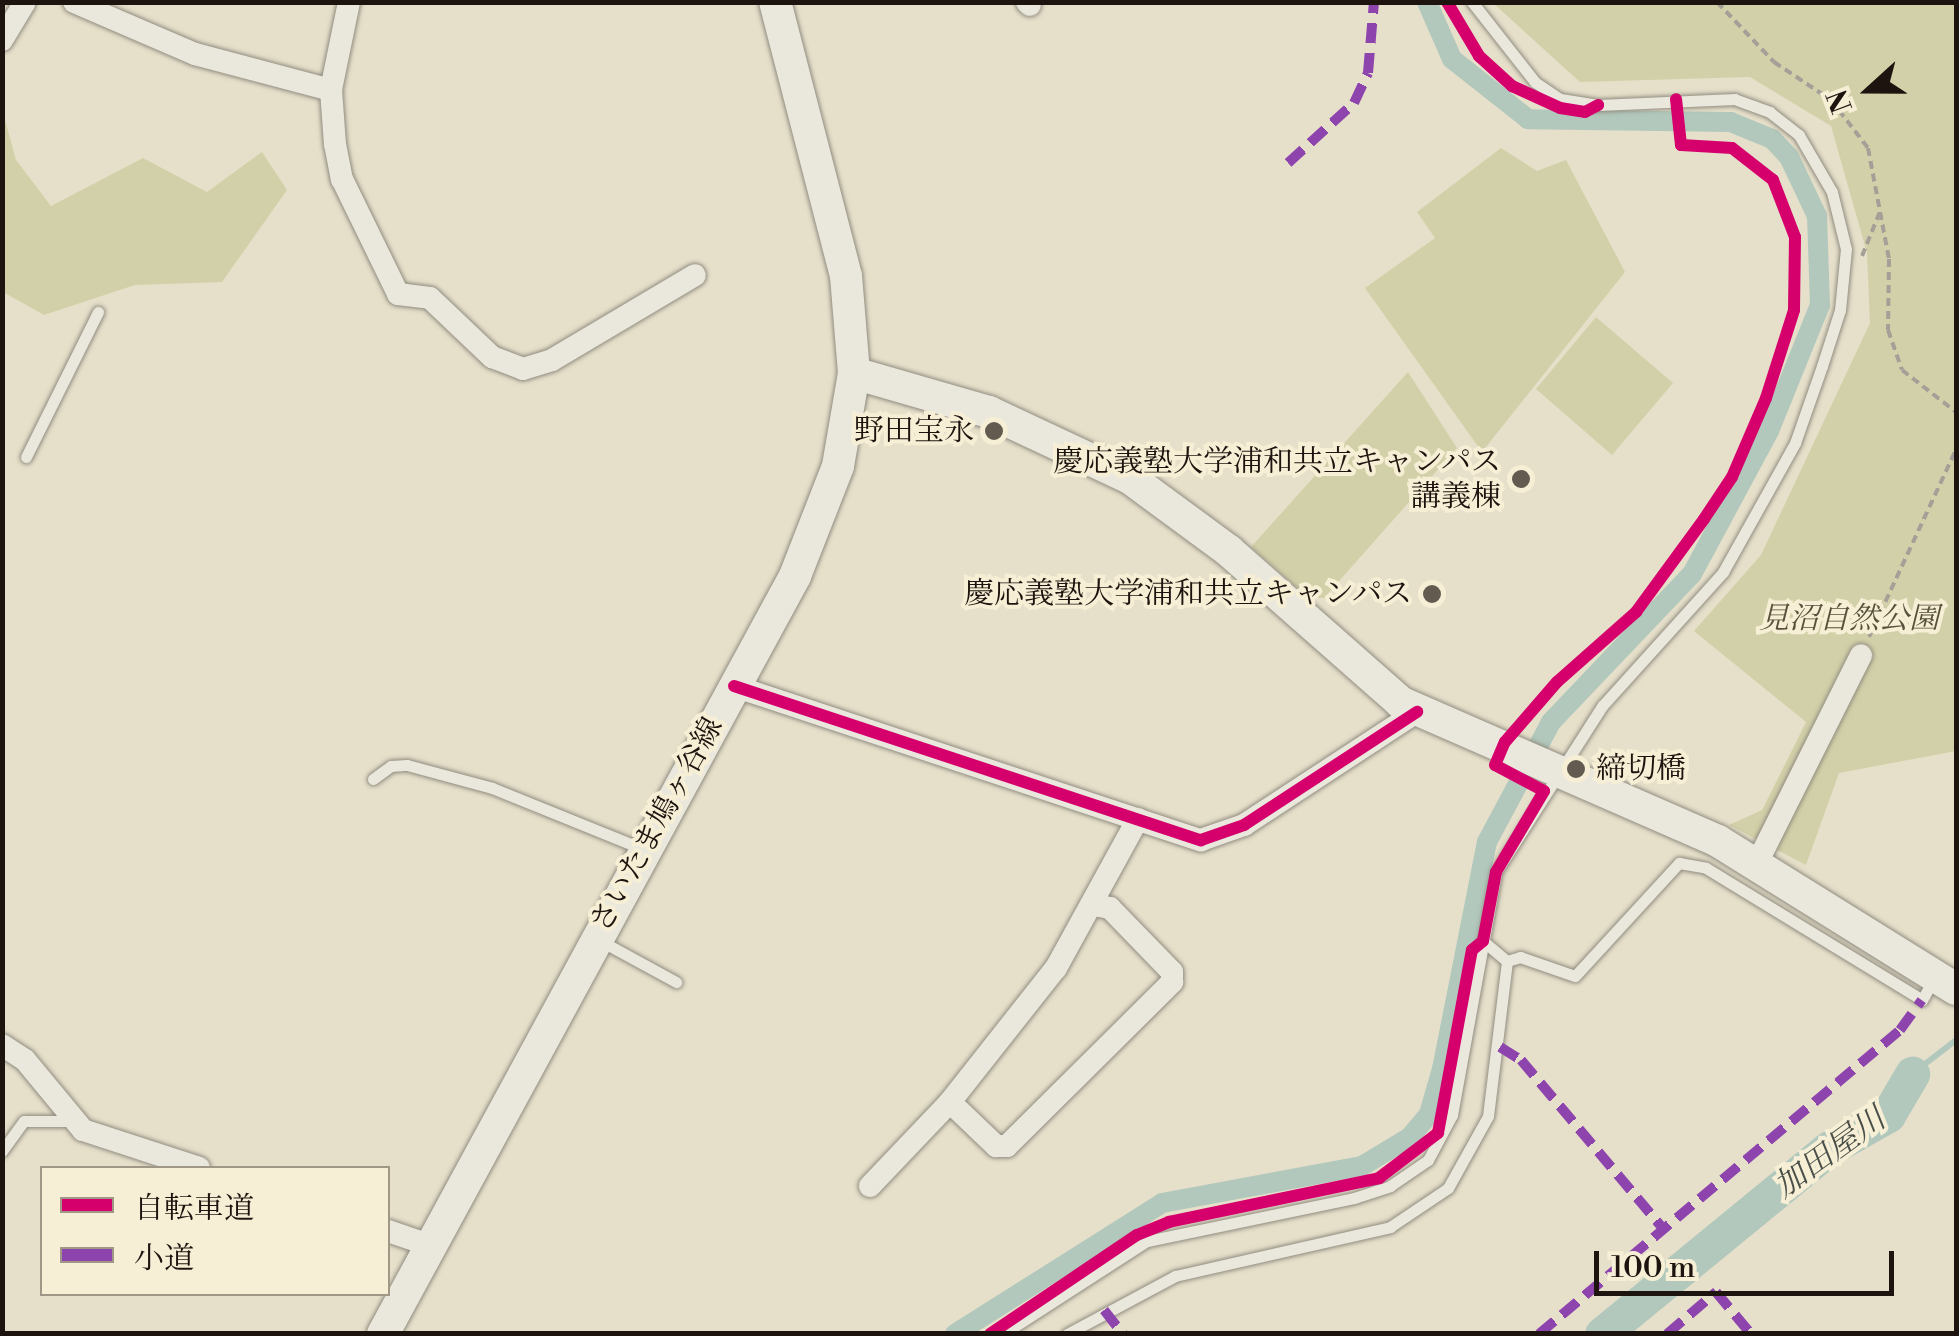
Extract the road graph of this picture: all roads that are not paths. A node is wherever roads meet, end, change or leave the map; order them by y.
1 (25, 2) edge
2 (74, 2) edge
3 (133, 2) edge
4 (350, 2) edge
5 (776, 2) edge
6 (1472, 2) edge
7 (118, 23) junction
8 (2, 40) edge
9 (331, 90) junction
10 (695, 275) dead end
11 (98, 312) dead end
12 (854, 374) junction
13 (26, 457) dead end
14 (1860, 655) road end
15 (734, 686) junction
16 (1417, 712) junction
17 (1552, 773) junction
18 (373, 779) dead end
19 (1138, 819) junction
20 (643, 849) junction
21 (1758, 862) junction
22 (1095, 905) junction
23 (596, 938) junction
24 (1483, 941) junction
25 (1507, 961) junction
26 (676, 982) dead end
27 (1946, 983) edge
28 (2, 1045) edge
29 (950, 1102) junction
30 (76, 1122) junction
31 (2, 1152) edge
32 (193, 1166) edge
33 (870, 1186) dead end
34 (390, 1232) edge
35 (432, 1246) junction
36 (383, 1334) edge
37 (1003, 1334) edge
38 (1067, 1334) edge

1 - 8 street
2 - 7 street
3 - 7 street
4 - 9 street
5 - 12 main road, さいたま鳩ヶ谷線
6 - 17 lane
7 - 9 street
9 - 10 street
11 - 13 lane
12 - 15 main road, さいたま鳩ヶ谷線
12 - 16 main road
14 - 21 street
15 - 19 street
15 - 20 main road, さいたま鳩ヶ谷線
16 - 17 main road
16 - 19 street
17 - 21 main road
17 - 24 lane
18 - 20 lane
19 - 22 street
20 - 23 main road, さいたま鳩ヶ谷線
21 - 27 main road
22 - 29 street
22 - 29 street
23 - 26 lane
23 - 35 main road, さいたま鳩ヶ谷線
24 - 25 lane
24 - 37 lane
25 - 27 lane
25 - 38 lane
28 - 30 street
29 - 33 street
30 - 31 lane
30 - 32 street
34 - 35 street
35 - 36 main road, さいたま鳩ヶ谷線

